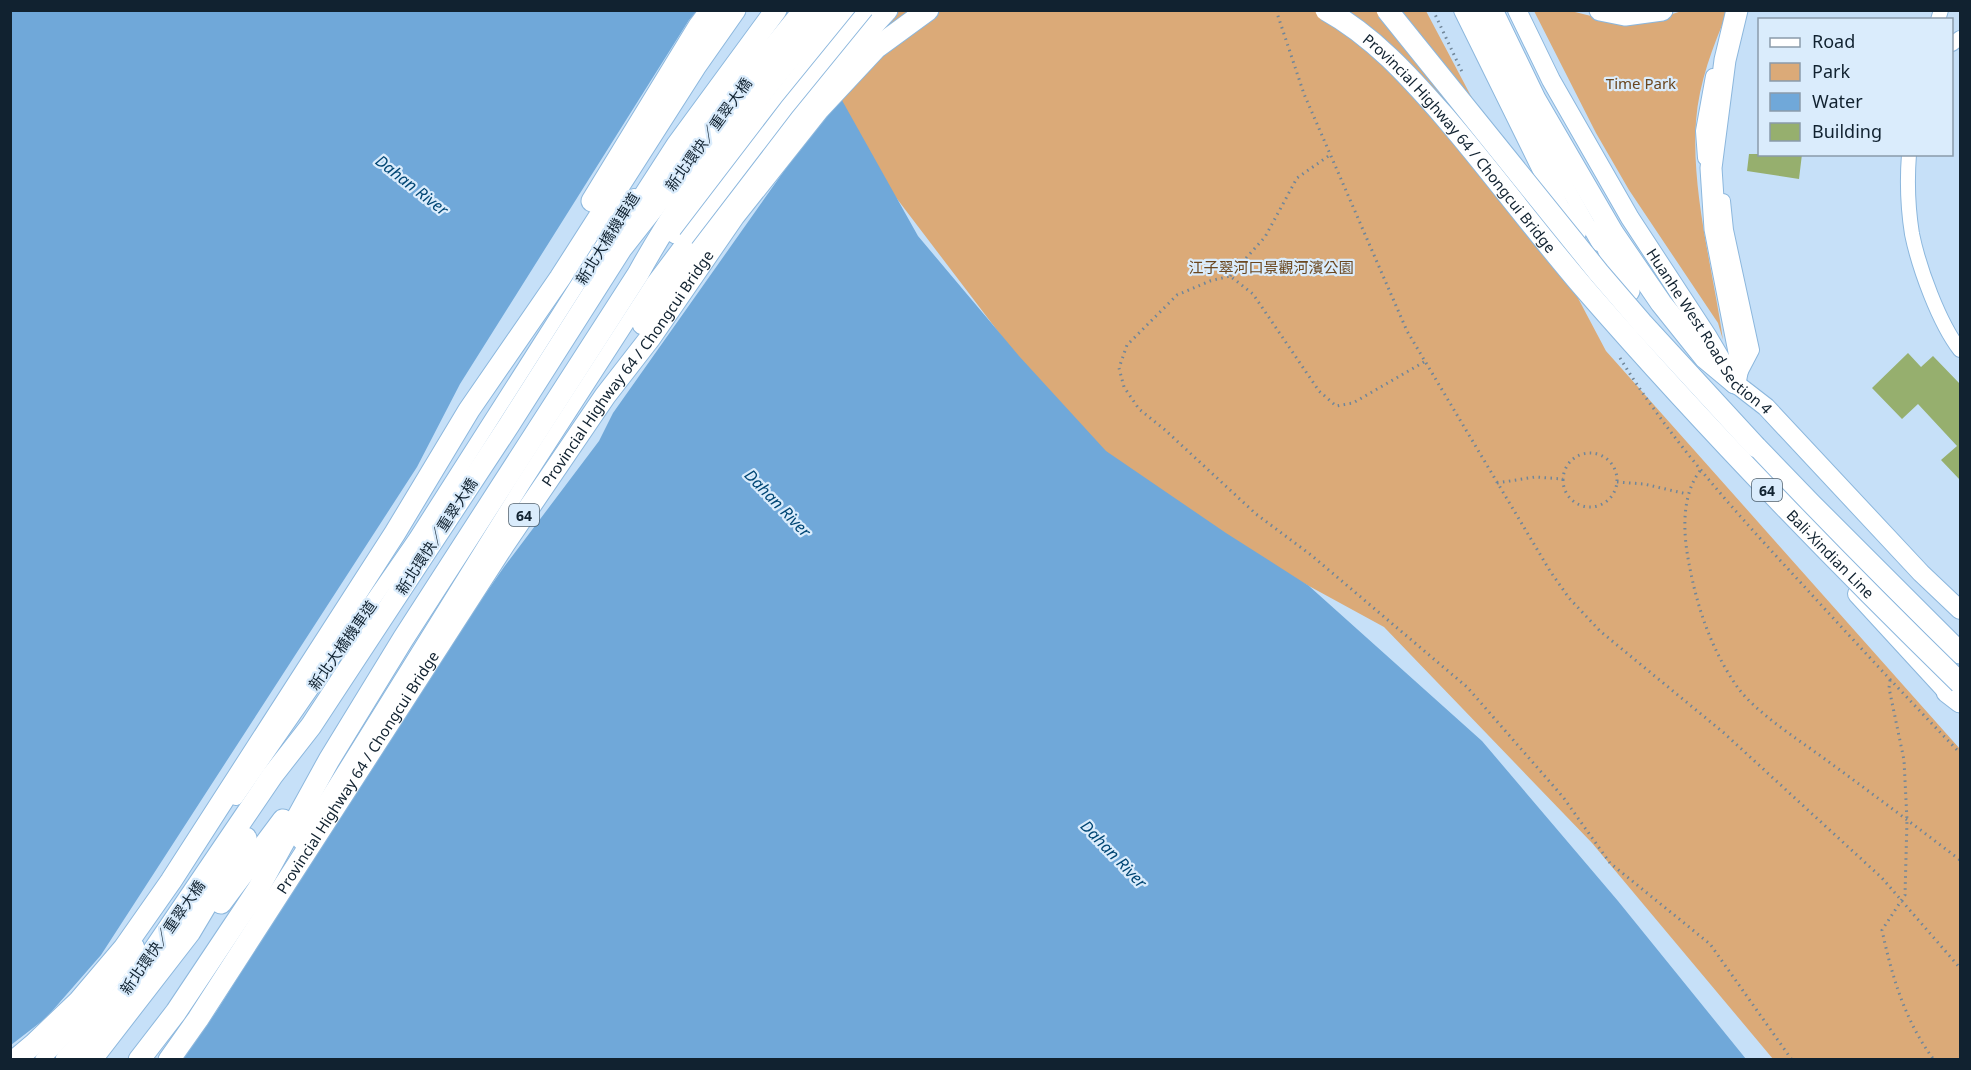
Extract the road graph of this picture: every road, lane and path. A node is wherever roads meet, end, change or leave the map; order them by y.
1 (711, 10) edge
2 (735, 10) edge
3 (765, 10) edge
4 (776, 10) edge
5 (804, 10) edge
6 (829, 10) edge
7 (854, 10) edge
8 (866, 10) edge
9 (887, 10) edge
10 (928, 10) edge
11 (1276, 10) edge
12 (1326, 10) edge
13 (1387, 10) edge
14 (1463, 10) edge
15 (1474, 10) edge
16 (1483, 10) edge
17 (1492, 10) edge
18 (1501, 10) edge
19 (1517, 10) edge
20 (1600, 10) edge
21 (1662, 10) edge
22 (1731, 10) edge
23 (1737, 10) edge
24 (1746, 10) edge
25 (1330, 155) junction
26 (1909, 156) edge
27 (1609, 237) junction
28 (621, 249) junction
29 (1614, 263) junction
30 (638, 274) junction
31 (1230, 276) junction
32 (560, 278) junction
33 (1584, 288) joint
34 (1629, 291) junction
35 (1960, 350) edge
36 (1424, 362) junction
37 (1735, 383) junction
38 (605, 396) junction
39 (1713, 406) junction
40 (1756, 447) junction
41 (1700, 471) dead end
42 (1563, 479) junction
43 (1617, 482) junction
44 (1496, 483) junction
45 (1687, 494) junction
46 (1960, 610) edge
47 (1960, 635) edge
48 (1960, 653) edge
49 (1890, 680) dead end
50 (1957, 689) edge
51 (1960, 710) edge
52 (311, 726) junction
53 (329, 760) junction
54 (1907, 820) junction
55 (1960, 860) edge
56 (1902, 900) junction
57 (1960, 968) edge
58 (15, 1059) edge
59 (42, 1059) edge
60 (66, 1059) edge
61 (92, 1059) edge
62 (102, 1059) edge
63 (139, 1059) edge
64 (157, 1059) edge
65 (169, 1059) edge
66 (1792, 1059) edge
67 (1934, 1059) edge

1 - 32 main road
2 - 32 main road
3 - 59 street, 新北大橋機車道
4 - 28 main road
5 - 28 main road, 新北環快／重翠大橋
6 - 30 main road, 新北環快／重翠大橋
7 - 30 main road
8 - 64 street, bridge
9 - 38 main road
10 - 38 main road, Provincial Highway 64 / Chongcui Bridge / 64
11 - 25 path
12 - 33 main road, Provincial Highway 64 / Chongcui Bridge / 64, bridge
13 - 29 main road, Provincial Highway 64 / Chongcui Bridge / 64, bridge
14 - 34 main road
15 - 27 street
16 - 27 main road
17 - 27 main road
18 - 27 street
19 - 37 main road, Huanhe West Road Section 4
20 - 21 main road
22 - 37 street
23 - 37 main road
24 - 37 street
25 - 31 path
25 - 36 path
26 - 35 street
27 - 29 main road
28 - 52 main road, 新北環快／重翠大橋
29 - 34 main road
29 - 37 main road
29 - 40 main road, Bali-Xindian Line / 64, bridge
30 - 53 main road, 新北環快／重翠大橋
31 - 36 path
31 - 66 path
32 - 58 main road
33 - 50 main road, Bali-Xindian Line / 64, bridge
34 - 39 main road
36 - 44 path
37 - 39 main road
37 - 46 main road, Huanhe West Road Section 4
38 - 65 main road, Provincial Highway 64 / Chongcui Bridge / 64
39 - 50 main road
40 - 47 main road
40 - 48 main road, Bali-Xindian Line / 64
41 - 45 path
42 - 43 path
42 - 43 path
42 - 44 path
43 - 45 path
44 - 56 path
45 - 54 path
49 - 54 path
50 - 51 street
52 - 60 main road, 新北環快／重翠大橋
52 - 61 main road
53 - 62 main road
53 - 63 main road, 新北環快／重翠大橋
54 - 55 path
54 - 56 path
56 - 57 path
56 - 67 path

